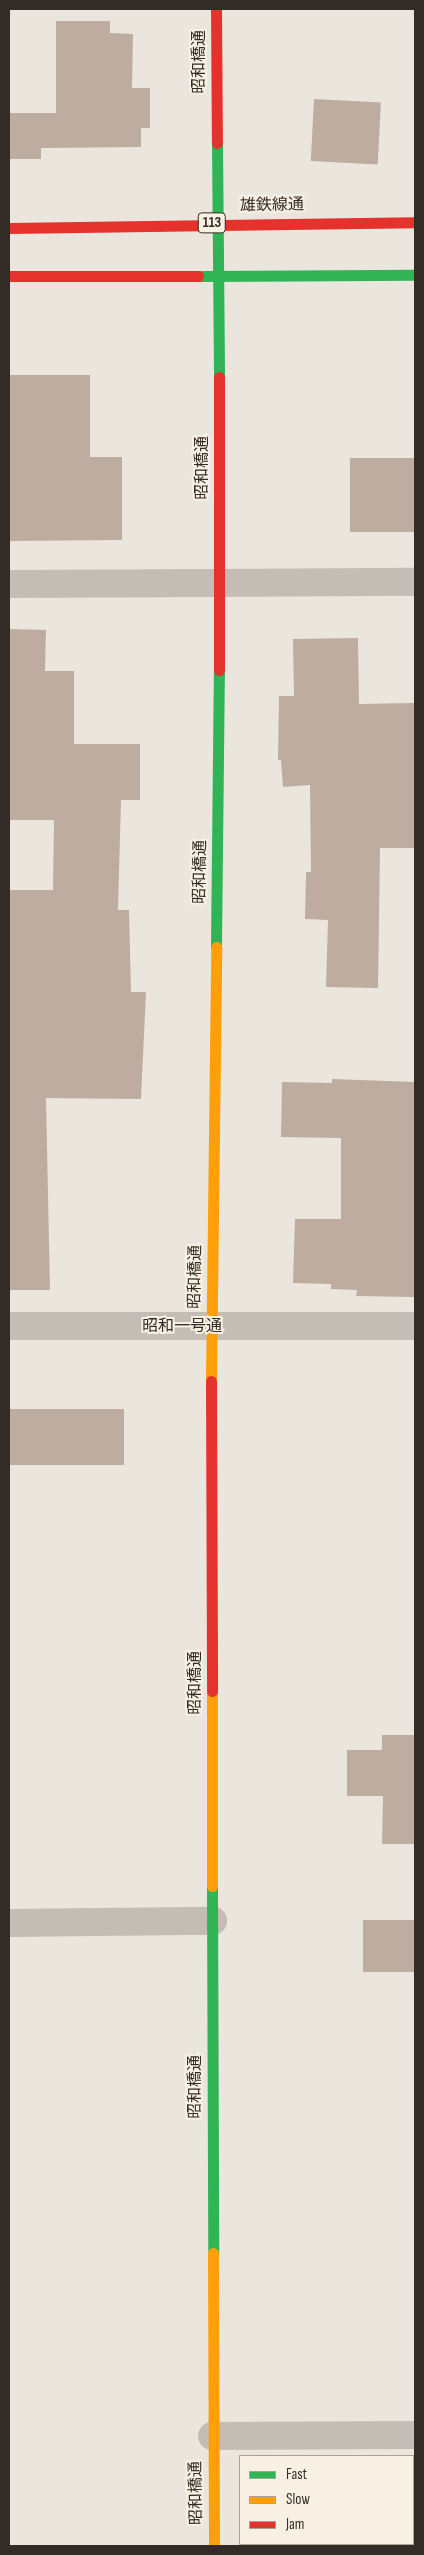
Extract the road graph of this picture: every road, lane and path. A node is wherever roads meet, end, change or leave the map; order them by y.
1 (216, 9) edge
2 (415, 222) edge
3 (216, 223) junction
4 (9, 228) edge
5 (217, 275) junction
6 (415, 275) edge
7 (9, 276) edge
8 (415, 582) edge
9 (220, 583) junction
10 (9, 584) edge
11 (9, 1326) edge
12 (415, 1326) edge
13 (211, 1328) junction
14 (213, 1921) junction
15 (9, 1922) edge
16 (415, 2435) edge
17 (212, 2436) junction
18 (214, 2546) edge

1 - 3 street, 昭和橋通
2 - 3 street, 雄鉄線通 / 113
3 - 4 street, 雄鉄線通 / 113
3 - 5 street, 昭和橋通
5 - 6 street
5 - 7 street
5 - 9 street, 昭和橋通
8 - 9 street
9 - 10 street
9 - 13 street, 昭和橋通
11 - 13 street, 昭和一号通
12 - 13 street, 昭和一号通
13 - 14 street, 昭和橋通
14 - 15 street
14 - 17 street, 昭和橋通
16 - 17 street
17 - 18 street, 昭和橋通

